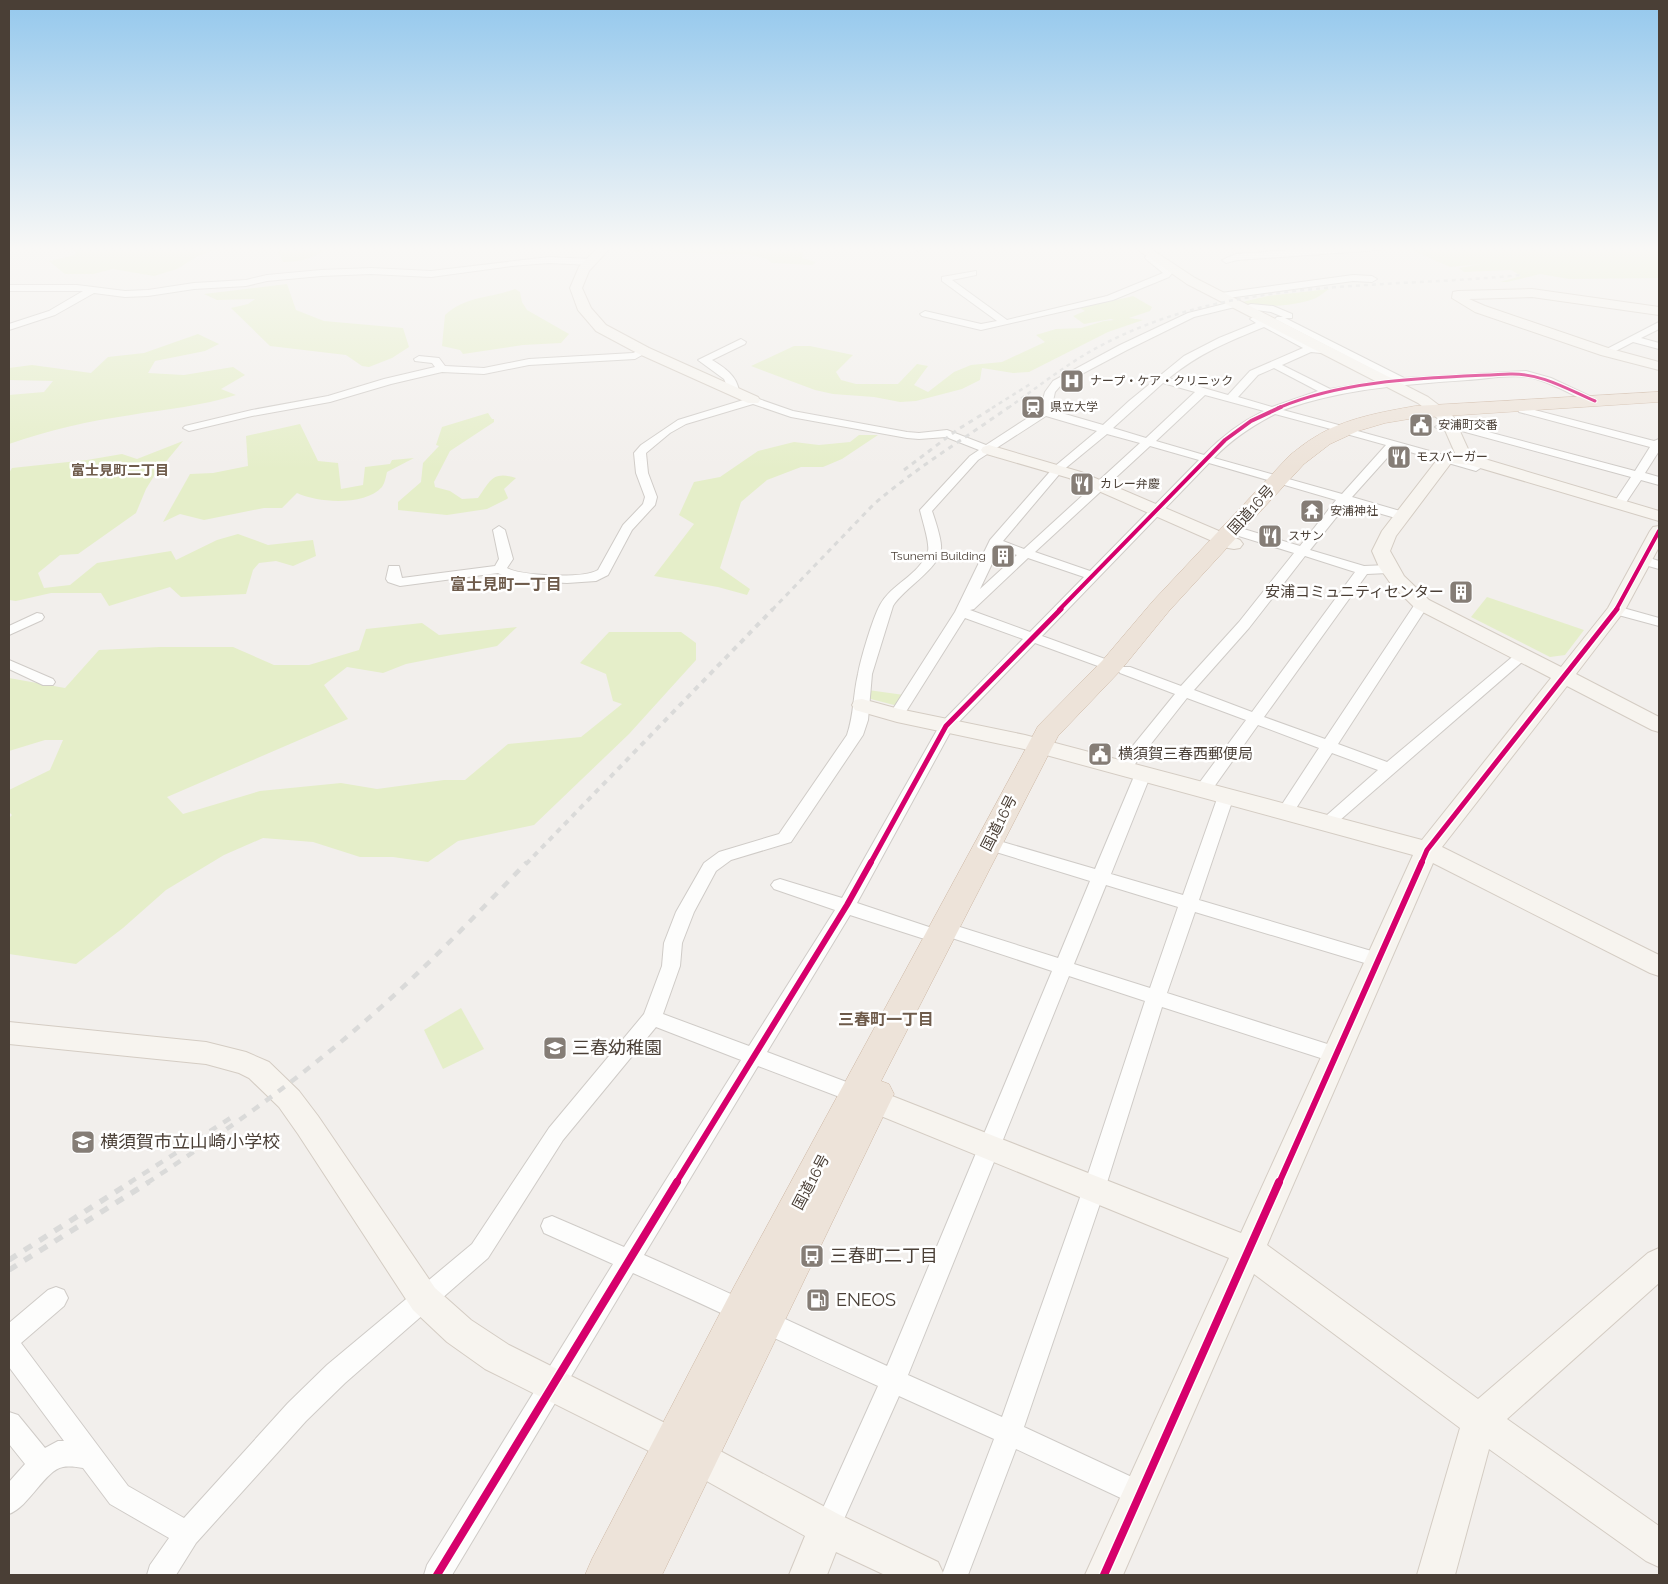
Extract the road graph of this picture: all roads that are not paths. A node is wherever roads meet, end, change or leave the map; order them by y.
1 (28, 321) edge
2 (595, 321) edge
3 (955, 321) edge
4 (1001, 321) edge
5 (1017, 321) edge
6 (1179, 321) edge
7 (1258, 321) edge
8 (1269, 321) edge
9 (1289, 321) edge
10 (1515, 321) edge
11 (1005, 324) junction
12 (1263, 324) junction
13 (9, 327) edge
14 (1658, 328) edge
15 (1632, 340) junction
16 (741, 342) dead end
17 (1659, 346) edge
18 (1312, 348) junction
19 (644, 351) junction
20 (1606, 352) junction
21 (419, 359) dead end
22 (1273, 364) junction
23 (1659, 366) edge
24 (442, 369) junction
25 (1163, 380) junction
26 (1390, 382) junction
27 (1203, 390) junction
28 (734, 391) junction
29 (1328, 392) junction
30 (1659, 397) edge
31 (1231, 398) junction
32 (753, 400) junction
33 (1595, 400) junction
34 (1659, 401) edge
35 (1275, 410) junction
36 (1523, 410) junction
37 (1045, 412) junction
38 (189, 428) dead end
39 (1105, 430) junction
40 (1348, 431) junction
41 (1451, 438) junction
42 (1147, 442) junction
43 (1392, 444) junction
44 (1658, 445) edge
45 (989, 450) junction
46 (1207, 460) junction
47 (1058, 469) junction
48 (1638, 475) junction
49 (1283, 481) junction
50 (1659, 481) edge
51 (1099, 486) junction
52 (1344, 499) junction
53 (1619, 504) junction
54 (1157, 511) junction
55 (1403, 516) junction
56 (1659, 516) edge
57 (1659, 521) edge
58 (500, 530) dead end
59 (1659, 530) edge
60 (1234, 537) junction
61 (995, 543) junction
62 (1303, 552) junction
63 (1026, 553) junction
64 (1651, 563) edge
65 (500, 568) junction
66 (394, 569) dead end
67 (1388, 569) junction
68 (1363, 570) junction
69 (1093, 576) junction
70 (1422, 604) junction
71 (1616, 610) junction
72 (962, 612) junction
73 (36, 617) dead end
74 (1659, 622) edge
75 (9, 631) edge
76 (1032, 638) junction
77 (1522, 656) junction
78 (9, 664) edge
79 (1118, 668) junction
80 (1564, 678) junction
81 (48, 682) dead end
82 (1184, 692) junction
83 (862, 705) junction
84 (897, 715) junction
85 (1256, 719) junction
86 (1659, 725) edge
87 (946, 726) junction
88 (1330, 747) junction
89 (1046, 748) junction
90 (1390, 769) junction
91 (1133, 771) junction
92 (1204, 790) junction
93 (1226, 796) junction
94 (1286, 812) junction
95 (1326, 823) junction
96 (996, 846) junction
97 (1428, 850) junction
98 (1099, 876) junction
99 (780, 885) dead end
100 (1188, 903) junction
101 (847, 906) junction
102 (948, 933) junction
103 (1378, 960) junction
104 (1659, 966) edge
105 (1064, 968) junction
106 (1156, 997) junction
107 (652, 1018) junction
108 (9, 1033) edge
109 (754, 1055) junction
110 (1336, 1055) junction
111 (866, 1098) junction
112 (990, 1148) junction
113 (1094, 1189) junction
114 (552, 1226) dead end
115 (1249, 1251) junction
116 (628, 1260) junction
117 (1659, 1263) edge
118 (56, 1298) dead end
119 (424, 1299) junction
120 (754, 1316) junction
121 (9, 1338) edge
122 (9, 1347) edge
123 (893, 1381) junction
124 (552, 1384) junction
125 (1479, 1421) junction
126 (9, 1424) edge
127 (1009, 1433) junction
128 (686, 1452) junction
129 (88, 1455) junction
130 (42, 1465) junction
131 (1140, 1494) junction
132 (9, 1501) edge
133 (827, 1528) junction
134 (187, 1534) junction
135 (1659, 1548) edge
136 (160, 1575) edge
137 (437, 1575) edge
138 (608, 1575) edge
139 (638, 1575) edge
140 (808, 1575) edge
141 (925, 1575) edge
142 (955, 1575) edge
143 (1104, 1575) edge
144 (1436, 1575) edge

1 - 13 street
2 - 19 street
3 - 11 street
4 - 11 street
5 - 11 street
6 - 37 street
7 - 12 street
8 - 26 street
9 - 26 street
10 - 20 street
12 - 18 street
12 - 25 street
14 - 15 street
15 - 17 street
15 - 20 street
16 - 28 street
18 - 22 street
18 - 26 street
19 - 24 street
19 - 28 street
20 - 23 street
21 - 24 street
22 - 29 street
22 - 31 street
24 - 38 street
25 - 27 street
25 - 39 street
26 - 29 street
26 - 33 street
26 - 41 street
27 - 31 street
27 - 42 street
28 - 32 street
29 - 35 street
30 - 33 highway, 国道16号
31 - 35 street
32 - 45 street
32 - 65 street
33 - 41 highway, 国道16号
34 - 36 highway, 国道16号
35 - 40 street
35 - 46 street
36 - 41 highway, 国道16号
36 - 44 street
37 - 39 street
37 - 45 street
39 - 42 street
39 - 47 street
40 - 41 highway, 国道16号
40 - 43 street
40 - 49 highway, 国道16号
41 - 43 street
41 - 48 street
41 - 53 street
41 - 55 street
41 - 57 street
42 - 46 street
42 - 51 street
43 - 52 street
44 - 48 street
45 - 47 street
45 - 83 street
46 - 49 street
46 - 54 street
47 - 51 street
47 - 61 street
48 - 50 street
48 - 53 street
49 - 52 street
49 - 60 highway, 国道16号
51 - 54 street
51 - 63 street
52 - 55 street
52 - 62 street
53 - 56 street
54 - 60 street
54 - 69 street
55 - 67 street
58 - 65 street
59 - 64 street
60 - 62 street
60 - 79 highway, 国道16号
61 - 63 street
61 - 72 street
62 - 68 street
62 - 82 street
63 - 69 street
63 - 72 street
64 - 71 street
65 - 66 street
67 - 68 street
67 - 70 street
68 - 85 street
69 - 76 street
70 - 77 street
70 - 88 street
71 - 74 street
71 - 80 street
72 - 76 street
72 - 84 street
73 - 75 street
76 - 79 street
76 - 87 street
77 - 80 street
77 - 90 street
78 - 81 street
79 - 82 street
79 - 89 highway, 国道16号
80 - 86 street
80 - 97 street
82 - 85 street
82 - 91 street
83 - 84 street
83 - 107 street
84 - 87 street
85 - 88 street
85 - 92 street
87 - 89 street
87 - 101 street
88 - 90 street
88 - 94 street
89 - 91 street
89 - 96 highway, 国道16号
90 - 95 street
91 - 92 street
91 - 98 street
92 - 93 street
93 - 94 street
93 - 100 street
94 - 95 street
95 - 97 street
96 - 98 street
96 - 102 highway, 国道16号
97 - 103 street
97 - 104 street
98 - 100 street
98 - 105 street
99 - 101 street
100 - 103 street
100 - 106 street
101 - 102 street
101 - 109 street
102 - 105 street
102 - 111 highway, 国道16号
103 - 110 street
105 - 106 street
105 - 112 street
106 - 110 street
106 - 113 street
107 - 109 street
107 - 119 street
108 - 119 street
109 - 111 street
109 - 116 street
110 - 115 street
111 - 112 street
111 - 120 highway, 国道16号
112 - 113 street
112 - 123 street
113 - 115 street
113 - 127 street
114 - 116 street
115 - 125 street
115 - 131 street
116 - 120 street
116 - 124 street
117 - 125 street
118 - 121 street
119 - 124 street
119 - 134 street
120 - 123 street
120 - 128 highway, 国道16号
122 - 129 street
123 - 127 street
123 - 133 street
124 - 128 street
124 - 137 street
125 - 135 street
125 - 144 street
126 - 130 street
127 - 131 street
127 - 142 street
128 - 133 street
128 - 138 highway, 国道16号
128 - 139 highway, 国道16号
129 - 130 street
129 - 134 street
130 - 132 street
131 - 143 street
133 - 140 street
133 - 141 street
134 - 136 street

